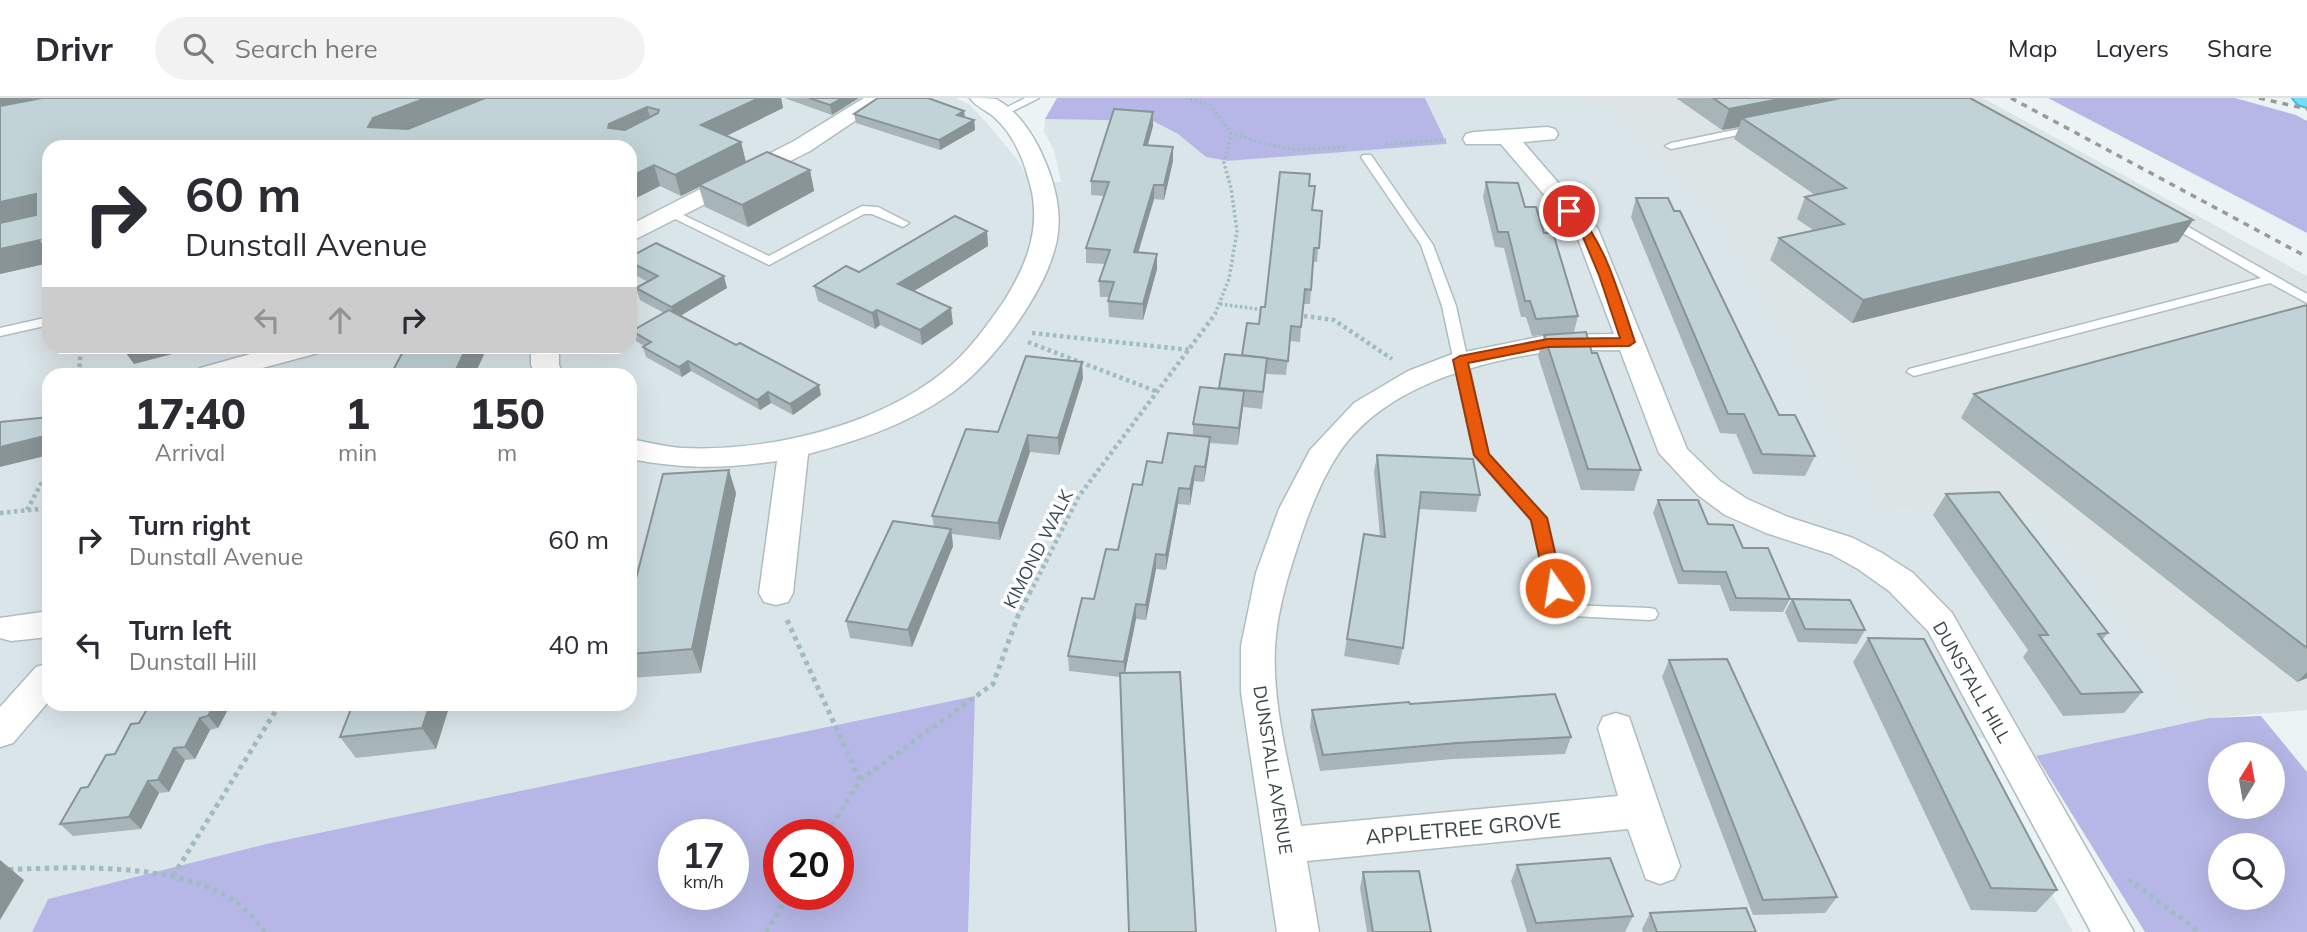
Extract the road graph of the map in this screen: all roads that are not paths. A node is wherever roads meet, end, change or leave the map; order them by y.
1 (879, 98) edge
2 (980, 98) edge
3 (1034, 98) edge
4 (1001, 113) junction
5 (1776, 124) edge
6 (1547, 134) dead end
7 (1507, 137) junction
8 (1474, 139) road end
9 (1671, 146) dead end
10 (1367, 158) dead end
11 (2154, 212) edge
12 (671, 214) junction
13 (903, 223) dead end
14 (637, 231) edge
15 (2272, 279) junction
16 (2307, 299) edge
17 (42, 323) edge
18 (0, 332) edge
19 (1629, 342) junction
20 (283, 354) edge
21 (1460, 360) junction
22 (232, 368) edge
23 (1914, 372) dead end
24 (794, 446) junction
25 (637, 450) edge
26 (776, 593) road end
27 (1649, 614) dead end
28 (42, 625) edge
29 (11, 628) dead end
30 (42, 685) edge
31 (1616, 728) dead end
32 (0, 732) edge
33 (1640, 811) junction
34 (1285, 845) junction
35 (1660, 866) dead end
36 (1298, 932) edge
37 (2113, 932) edge

1 - 12 street
2 - 4 street
3 - 4 lane
4 - 24 street
5 - 9 lane
6 - 7 street
7 - 8 street
7 - 19 street, DUNSTALL HILL
10 - 21 lane
11 - 15 lane
12 - 13 lane
12 - 14 street
15 - 16 lane
15 - 23 lane
17 - 18 lane
19 - 21 street, DUNSTALL AVENUE
19 - 37 street, DUNSTALL HILL
20 - 22 street
21 - 27 lane
21 - 34 street, DUNSTALL AVENUE
24 - 25 street
24 - 26 street
28 - 29 street
30 - 32 street
31 - 33 street
33 - 34 street, APPLETREE GROVE
33 - 35 street
34 - 36 street, DUNSTALL AVENUE

